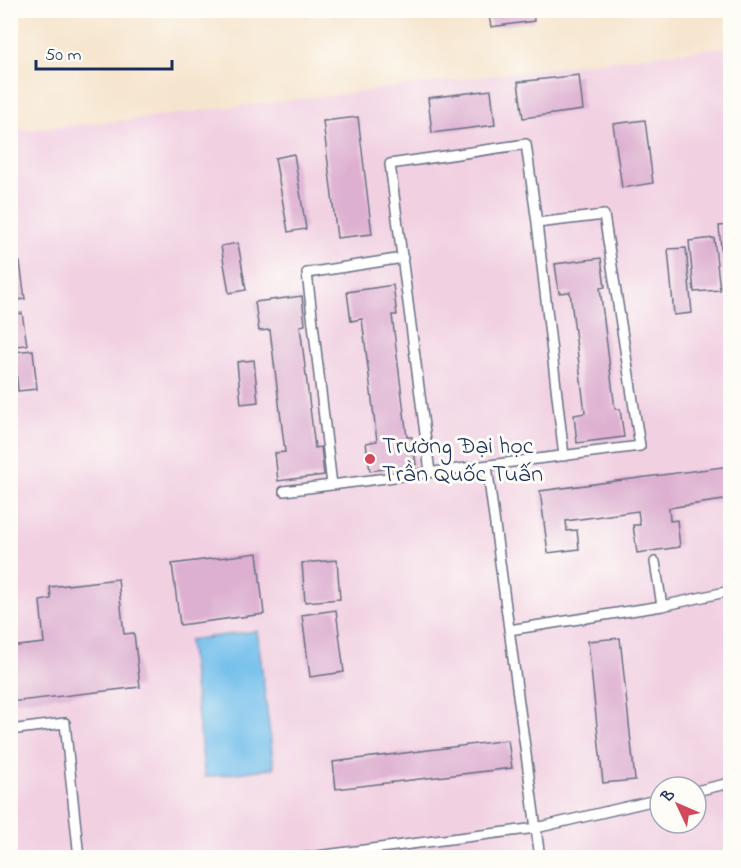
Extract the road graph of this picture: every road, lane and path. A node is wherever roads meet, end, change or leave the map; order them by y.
1 (537, 223) junction
2 (403, 258) junction
3 (564, 456) junction
4 (488, 466) junction
5 (430, 472) junction
6 (332, 485) junction
7 (284, 491) dead end
8 (656, 562) dead end
9 (730, 591) edge
10 (662, 606) junction
11 (509, 630) junction
12 (10, 730) edge
13 (730, 783) edge
14 (708, 788) edge
15 (648, 802) edge
16 (536, 828) junction
17 (79, 858) edge
18 (301, 858) edge
19 (540, 858) edge

1 - 2 lane
1 - 3 lane
1 - 3 lane
2 - 5 lane
2 - 6 lane
3 - 4 lane
4 - 5 lane
4 - 11 lane
5 - 6 lane
6 - 7 lane
8 - 10 lane
9 - 10 lane
10 - 11 lane
11 - 16 lane
12 - 17 lane
13 - 14 lane
15 - 16 lane
16 - 18 lane
16 - 19 lane

